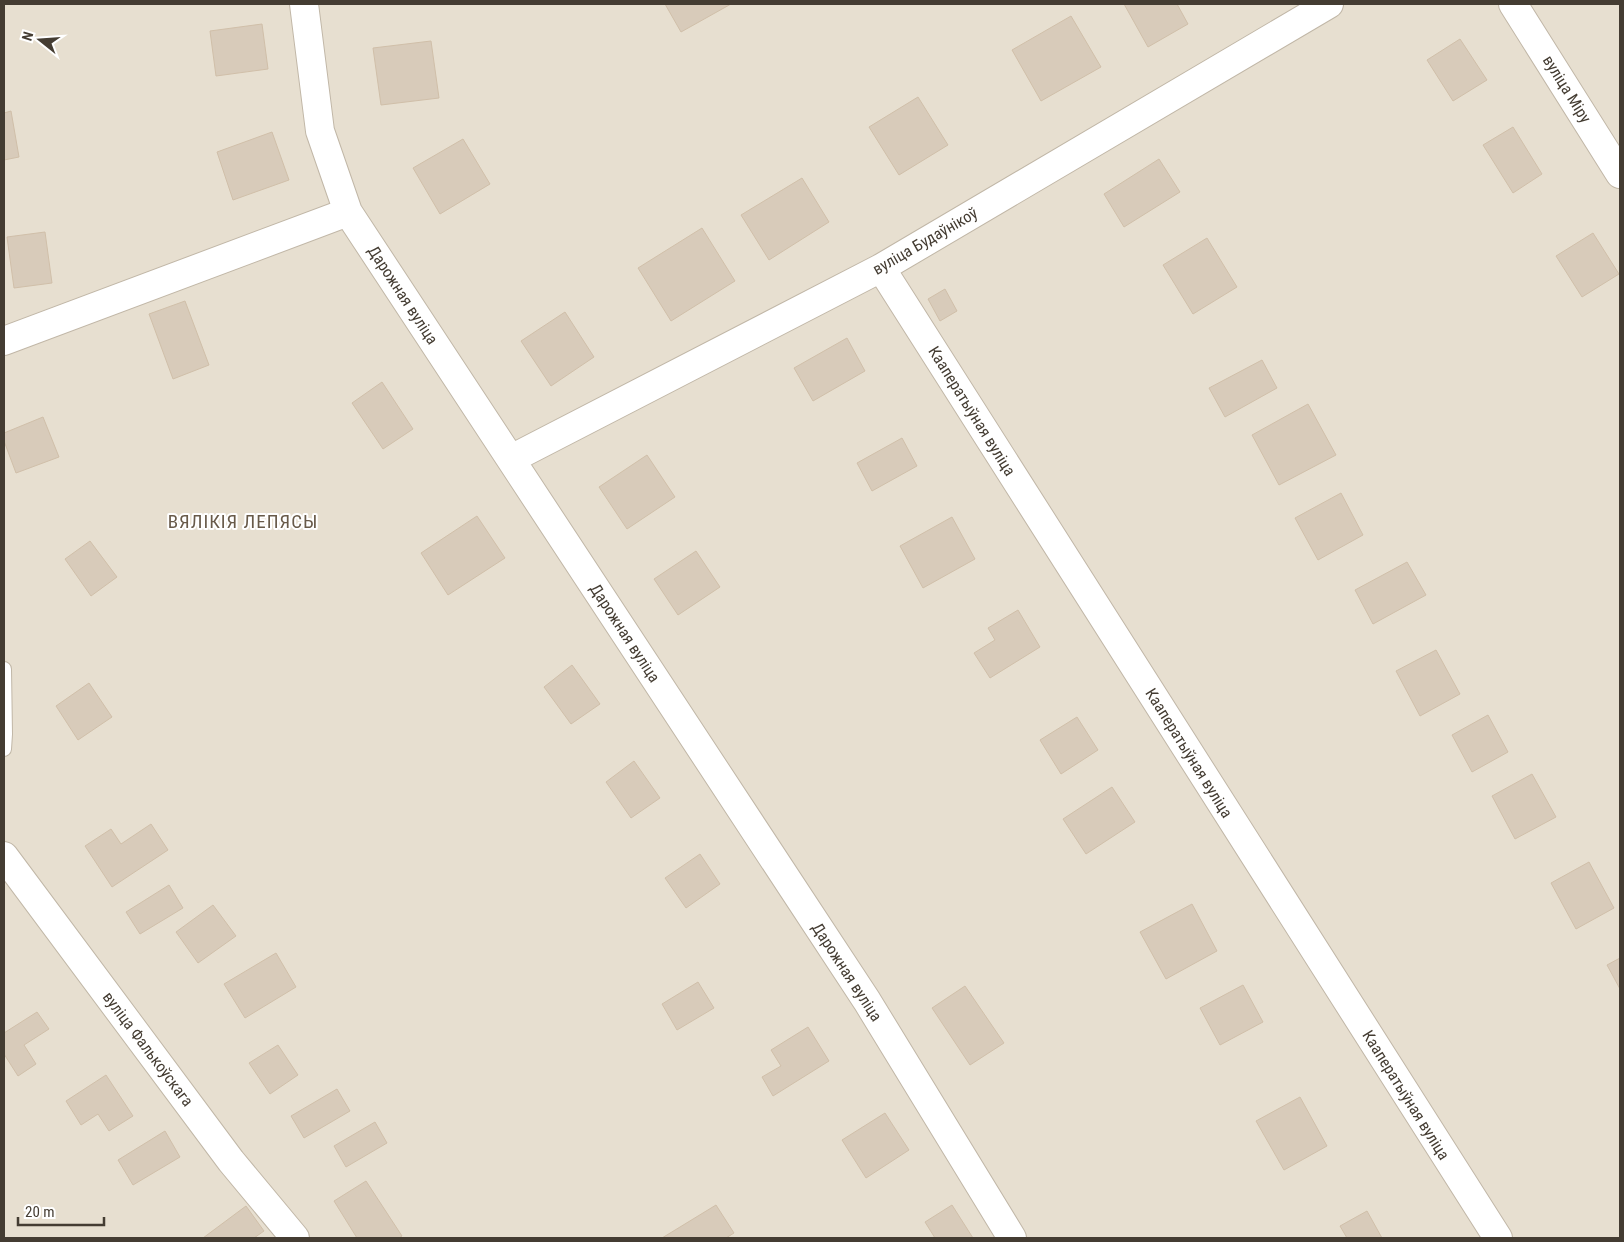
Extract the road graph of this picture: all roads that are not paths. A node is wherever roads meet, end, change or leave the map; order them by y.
1 (304, 4) edge
2 (1329, 4) edge
3 (1513, 4) edge
4 (1620, 174) edge
5 (348, 212) junction
6 (881, 268) junction
7 (4, 341) edge
8 (511, 458) junction
9 (4, 669) edge
10 (4, 749) edge
11 (4, 856) edge
12 (295, 1238) edge
13 (1012, 1238) edge
14 (1498, 1238) edge

1 - 5 street, Дарожная вуліца
2 - 6 street, вуліца Будаўнікоў
3 - 4 street, вуліца Міру
5 - 7 street
5 - 8 street, Дарожная вуліца
6 - 8 street, вуліца Будаўнікоў
6 - 14 street, Кааператыўная вуліца
8 - 13 street, Дарожная вуліца
9 - 10 lane
11 - 12 street, вуліца Фалькоўскага

